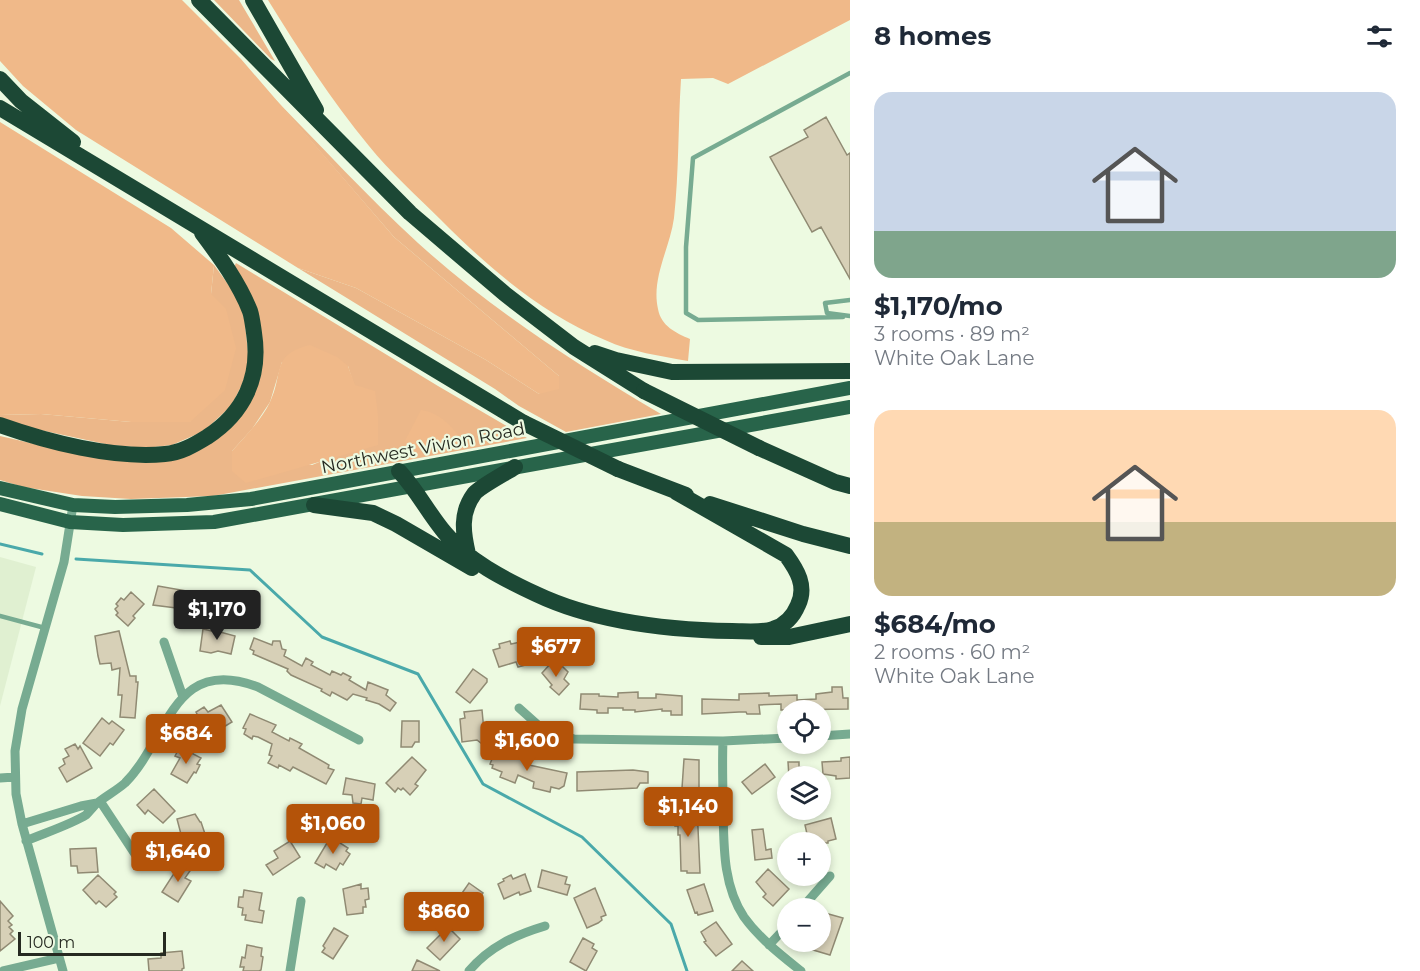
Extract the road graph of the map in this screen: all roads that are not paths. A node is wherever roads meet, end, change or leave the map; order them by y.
1 (199, 0) edge
2 (253, 0) edge
3 (850, 73) edge
4 (0, 79) edge
5 (0, 108) edge
6 (327, 129) junction
7 (123, 182) junction
8 (196, 225) junction
9 (850, 300) edge
10 (850, 316) edge
11 (843, 317) junction
12 (574, 347) junction
13 (850, 371) edge
14 (850, 388) edge
15 (850, 407) edge
16 (0, 425) edge
17 (514, 467) junction
18 (399, 471) junction
19 (413, 486) junction
20 (850, 486) edge
21 (0, 488) edge
22 (676, 492) junction
23 (0, 504) edge
24 (73, 505) junction
25 (314, 505) junction
26 (70, 522) junction
27 (850, 546) edge
28 (468, 554) junction
29 (0, 616) edge
30 (850, 624) edge
31 (45, 628) junction
32 (164, 642) dead end
33 (183, 697) junction
34 (519, 708) dead end
35 (850, 734) edge
36 (831, 735) edge
37 (777, 739) edge
38 (359, 740) dead end
39 (723, 741) junction
40 (15, 777) junction
41 (0, 778) edge
42 (98, 802) junction
43 (22, 824) junction
44 (26, 841) junction
45 (135, 854) dead end
46 (821, 886) edge
47 (811, 898) edge
48 (301, 901) dead end
49 (544, 926) dead end
50 (777, 937) edge
51 (769, 945) junction
52 (59, 958) junction
53 (3, 971) edge
54 (63, 971) edge
55 (290, 971) edge
56 (469, 971) edge
57 (801, 971) edge

1 - 6 highway
2 - 6 highway
3 - 11 lane
4 - 7 highway
5 - 7 highway
6 - 12 highway
7 - 8 highway
8 - 16 highway
8 - 22 highway, bridge
9 - 11 lane
10 - 11 lane
12 - 13 highway
12 - 20 highway, bridge
14 - 18 main road, Northwest Vivion Road
15 - 17 main road, Northwest Vivion Road
17 - 19 main road, Northwest Vivion Road
17 - 28 highway
18 - 19 highway
18 - 24 main road, Northwest Vivion Road
19 - 25 main road, Northwest Vivion Road
19 - 28 highway
21 - 24 main road, Northwest Vivion Road
22 - 27 highway
22 - 28 highway
23 - 26 main road, Northwest Vivion Road
24 - 26 street
25 - 26 main road, Northwest Vivion Road
25 - 30 highway
26 - 31 street
29 - 31 lane
31 - 40 street
32 - 33 street
33 - 38 street
33 - 42 street
34 - 39 street
35 - 36 street
37 - 39 street
39 - 51 street
40 - 41 street
40 - 43 street
42 - 43 street
42 - 44 street
42 - 45 street
43 - 44 street
44 - 52 street
46 - 47 street
48 - 55 street
49 - 56 street
50 - 51 street
51 - 57 street
52 - 53 street
52 - 54 street

